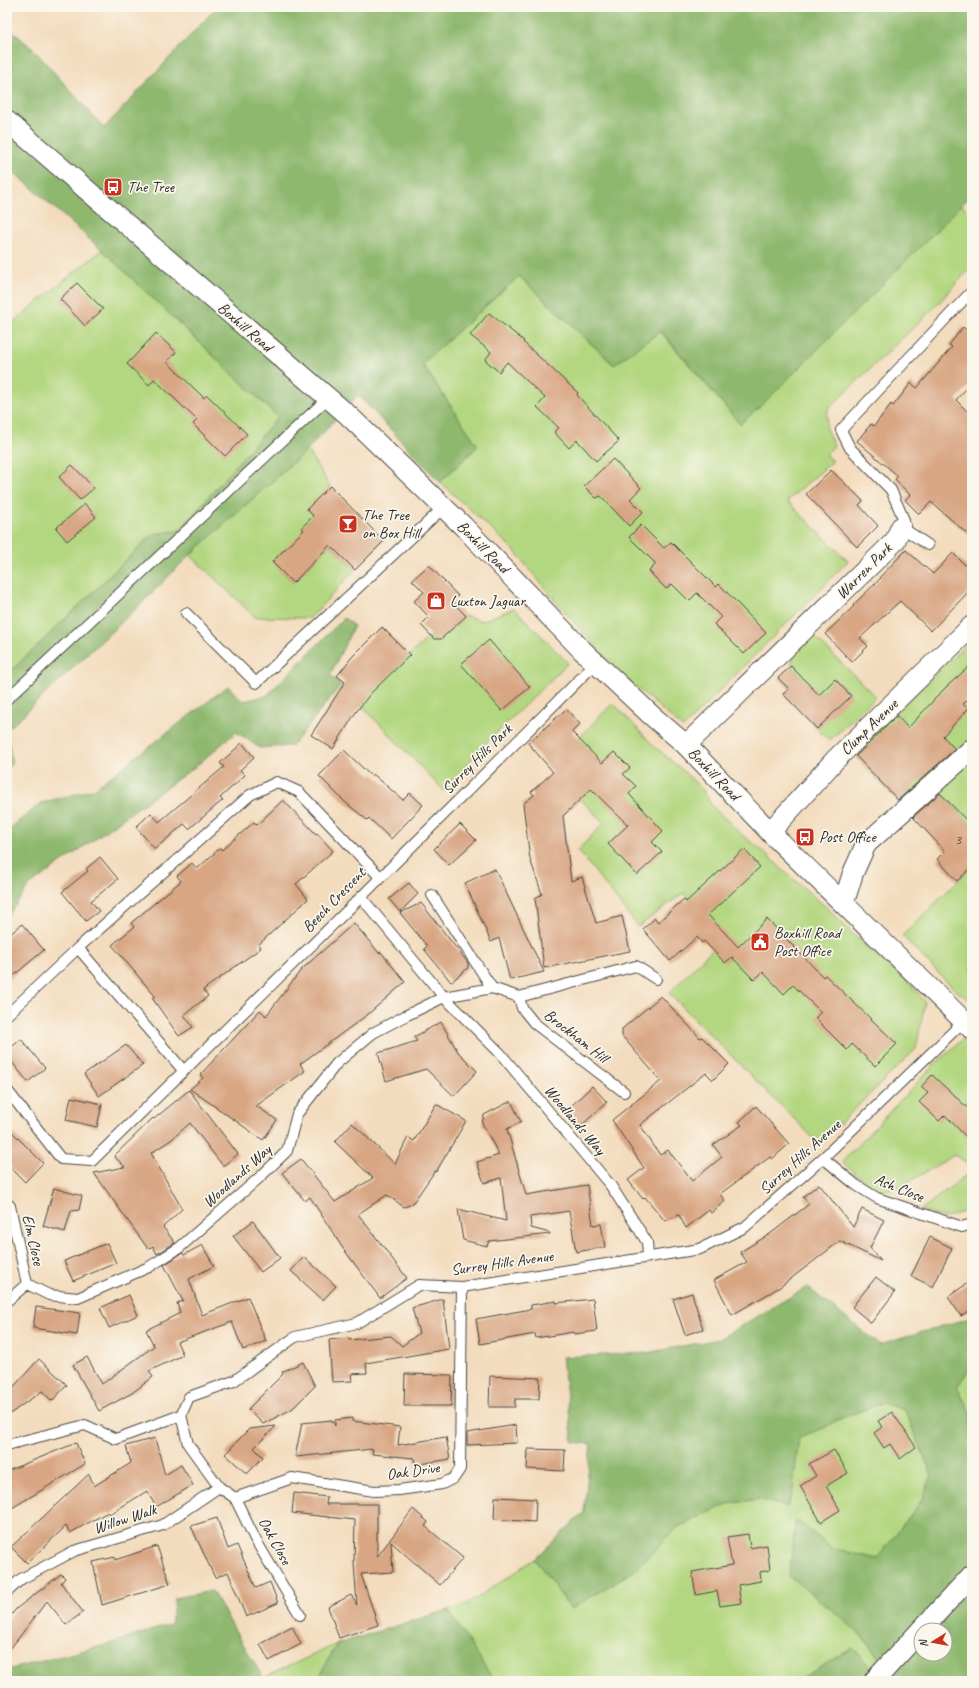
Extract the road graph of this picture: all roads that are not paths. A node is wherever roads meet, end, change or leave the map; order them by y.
1 (7, 121) edge
2 (972, 290) edge
3 (328, 398) junction
4 (443, 508) junction
5 (901, 527) junction
6 (928, 545) dead end
7 (186, 613) dead end
8 (972, 626) edge
9 (596, 663) junction
10 (7, 699) edge
11 (686, 745) junction
12 (972, 749) edge
13 (770, 832) junction
14 (380, 877) junction
15 (432, 895) dead end
16 (361, 897) junction
17 (844, 902) junction
18 (78, 948) junction
19 (656, 979) dead end
20 (492, 988) junction
21 (444, 997) junction
22 (519, 997) junction
23 (7, 1015) edge
24 (968, 1025) edge
25 (183, 1070) junction
26 (7, 1090) edge
27 (624, 1092) dead end
28 (823, 1158) junction
29 (7, 1203) edge
30 (972, 1224) edge
31 (648, 1256) junction
32 (27, 1284) junction
33 (462, 1287) junction
34 (7, 1301) edge
35 (181, 1415) junction
36 (7, 1445) edge
37 (219, 1487) junction
38 (235, 1498) junction
39 (972, 1576) edge
40 (7, 1592) edge
41 (300, 1615) dead end
42 (929, 1622) edge
43 (913, 1639) edge
44 (874, 1681) edge

1 - 3 street, Boxhill Road
2 - 5 lane, Warren Park
3 - 4 street, Boxhill Road
3 - 10 lane
4 - 7 lane
4 - 9 street, Boxhill Road
5 - 6 lane
5 - 11 street, Warren Park
8 - 13 street, Clump Avenue
9 - 11 street, Boxhill Road
9 - 14 lane, Surrey Hills Park
11 - 13 street, Boxhill Road
12 - 17 street
13 - 17 street, Boxhill Road
14 - 16 lane, Beech Crescent
14 - 18 lane, Beech Crescent
15 - 20 lane
16 - 21 lane, Woodlands Way
16 - 25 lane, Beech Crescent
17 - 24 street, Boxhill Road
18 - 23 lane, Beech Crescent
18 - 25 lane
19 - 22 lane, Brockham Hill
20 - 21 lane
20 - 22 lane
21 - 31 lane, Woodlands Way
21 - 32 lane, Woodlands Way
22 - 27 lane, Brockham Hill
24 - 28 lane, Surrey Hills Avenue
25 - 26 lane, Beech Crescent
28 - 30 lane, Ash Close
28 - 31 lane, Surrey Hills Avenue
29 - 32 lane, Elm Close
31 - 33 lane, Surrey Hills Avenue
32 - 34 lane
33 - 35 lane, Surrey Hills Avenue
33 - 38 lane, Oak Drive
35 - 36 lane
35 - 37 lane
37 - 38 lane, Oak Close
37 - 40 lane, Willow Walk
38 - 41 lane, Oak Close
39 - 42 street
43 - 44 street

